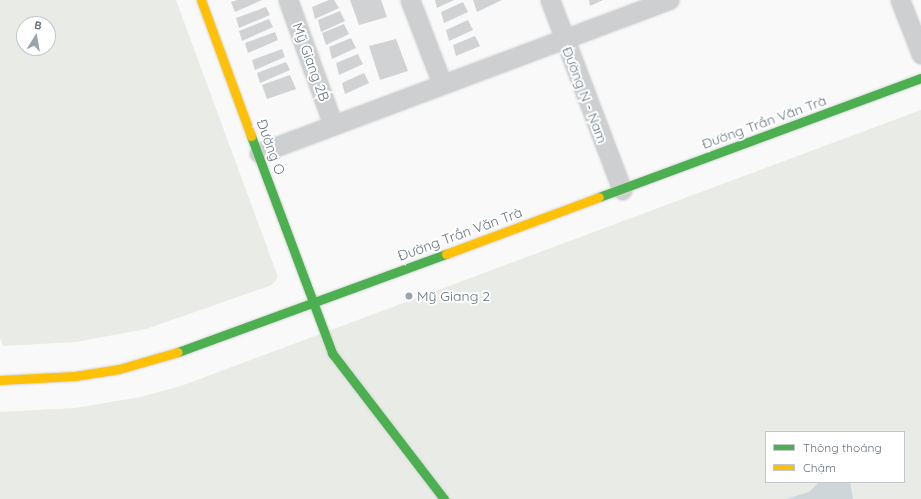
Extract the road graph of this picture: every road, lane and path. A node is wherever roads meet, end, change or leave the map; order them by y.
1 (201, 0) edge
2 (288, 0) edge
3 (410, 0) edge
4 (550, 0) edge
5 (669, 0) edge
6 (900, 0) edge
7 (564, 39) junction
8 (921, 54) edge
9 (921, 78) edge
10 (442, 84) junction
11 (334, 125) junction
12 (259, 152) junction
13 (622, 190) junction
14 (314, 303) junction
15 (0, 380) edge
16 (444, 499) edge

1 - 12 main road, Đường O
2 - 11 street, Mỹ Giang 2B
3 - 10 street
4 - 7 street, Đường N - Nam
5 - 7 street
6 - 8 street
7 - 10 street
7 - 13 street, Đường N - Nam
9 - 13 main road, Đường Trần Văn Trà
10 - 11 street
11 - 12 street
12 - 14 main road, Đường O
13 - 14 main road, Đường Trần Văn Trà
14 - 15 main road, Đường Trần Văn Trà
14 - 16 main road, Đường O

